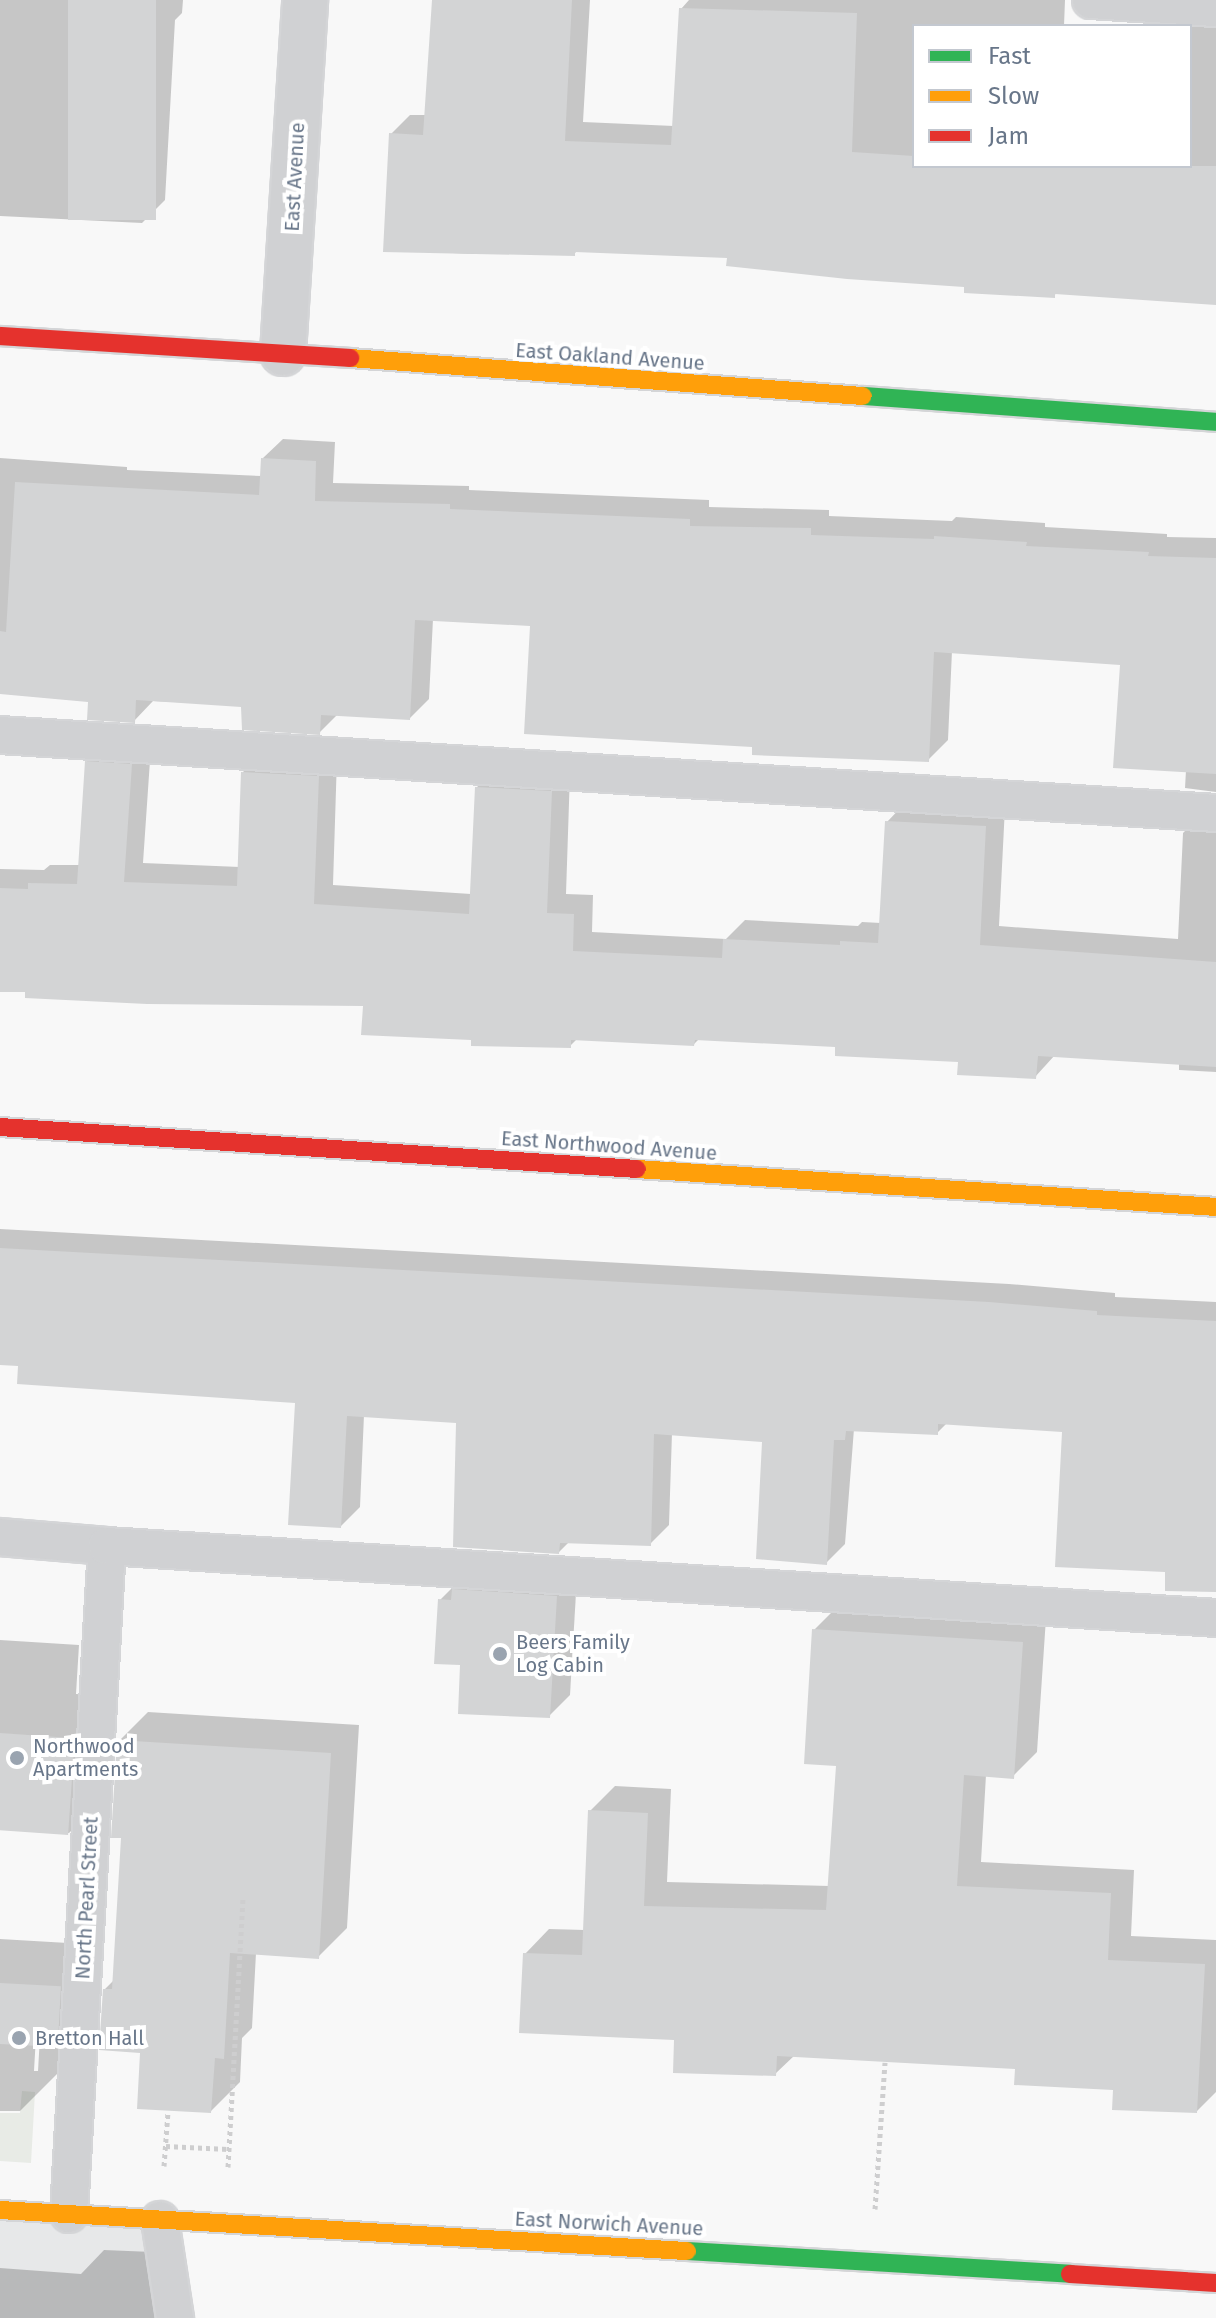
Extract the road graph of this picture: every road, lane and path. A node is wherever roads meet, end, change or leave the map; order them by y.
1 (305, 0) edge
2 (1091, 0) edge
3 (1216, 8) edge
4 (0, 336) edge
5 (283, 353) junction
6 (1216, 422) edge
7 (0, 735) edge
8 (1216, 813) edge
9 (0, 1127) edge
10 (1216, 1207) edge
11 (0, 1537) edge
12 (107, 1546) junction
13 (1216, 1618) edge
14 (243, 1896) dead end
15 (885, 2062) dead end
16 (168, 2111) dead end
17 (166, 2146) junction
18 (228, 2149) junction
19 (164, 2172) dead end
20 (227, 2176) dead end
21 (0, 2210) edge
22 (69, 2214) junction
23 (875, 2218) dead end
24 (160, 2220) junction
25 (1216, 2283) edge
26 (175, 2318) edge

1 - 5 street, East Avenue
2 - 3 lane
4 - 5 street, East Oakland Avenue
5 - 6 street, East Oakland Avenue
7 - 8 lane
9 - 10 street, East Northwood Avenue
11 - 12 lane
12 - 13 lane
12 - 22 lane, North Pearl Street
14 - 18 path
15 - 23 path
16 - 17 path
17 - 18 path
17 - 19 path
18 - 20 path
21 - 22 street, East Norwich Avenue
22 - 24 street, East Norwich Avenue
24 - 25 street, East Norwich Avenue
24 - 26 lane

